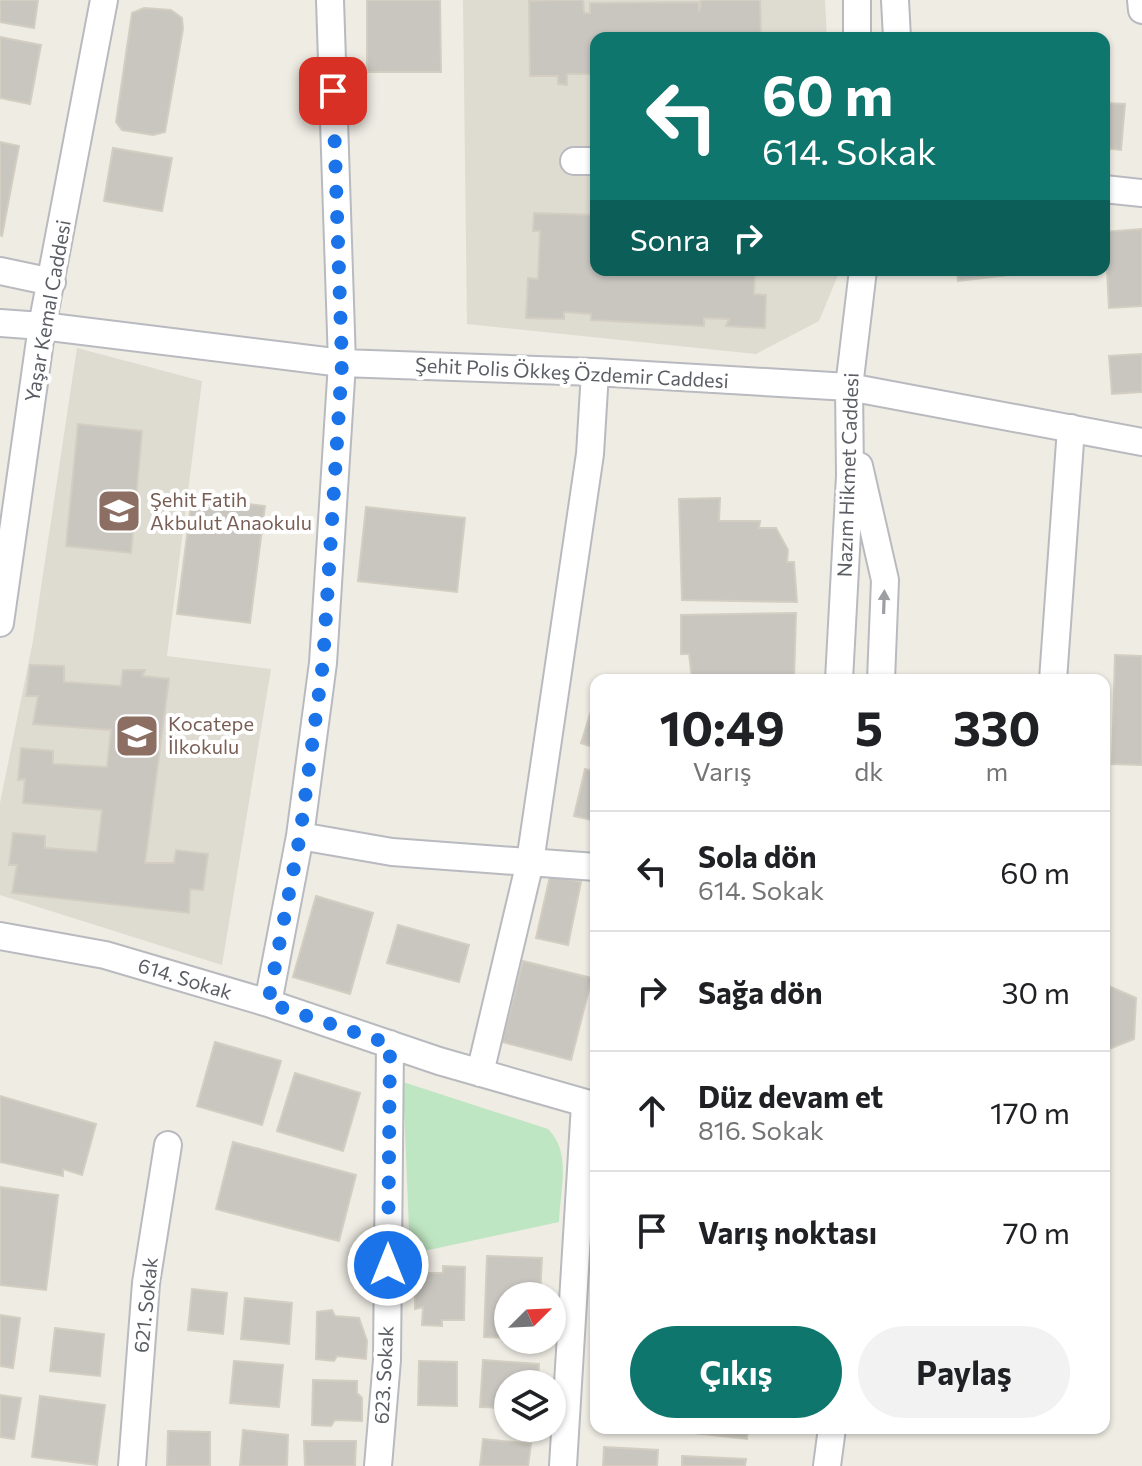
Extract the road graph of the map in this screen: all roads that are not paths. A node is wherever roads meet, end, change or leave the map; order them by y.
1 (104, 0) edge
2 (330, 0) edge
3 (857, 0) edge
4 (895, 0) edge
5 (1141, 0) edge
6 (1142, 10) edge
7 (857, 32) edge
8 (897, 32) edge
9 (1110, 190) edge
10 (1142, 193) edge
11 (0, 271) edge
12 (862, 276) edge
13 (52, 282) junction
14 (0, 323) edge
15 (42, 326) junction
16 (342, 363) junction
17 (595, 372) junction
18 (849, 387) junction
19 (849, 421) junction
20 (1071, 428) junction
21 (1142, 442) edge
22 (0, 623) edge
23 (839, 674) edge
24 (881, 674) edge
25 (1053, 674) edge
26 (300, 836) junction
27 (530, 862) junction
28 (590, 867) edge
29 (0, 936) edge
30 (268, 1003) junction
31 (390, 1044) junction
32 (480, 1073) junction
33 (590, 1105) edge
34 (590, 1118) edge
35 (168, 1145) dead end
36 (831, 1434) edge
37 (132, 1466) edge
38 (378, 1466) edge
39 (563, 1466) edge
40 (827, 1466) edge

1 - 13 street, Yaşar Kemal Caddesi
2 - 16 street
3 - 7 street
4 - 8 street
5 - 6 street
9 - 10 street
11 - 13 street
12 - 18 street, Nazım Hikmet Caddesi
13 - 15 street, Yaşar Kemal Caddesi
14 - 15 street, Şehit Polis Ökkeş Özdemir Caddesi
15 - 16 street, Şehit Polis Ökkeş Özdemir Caddesi
15 - 22 street, Yaşar Kemal Caddesi
16 - 17 street, Şehit Polis Ökkeş Özdemir Caddesi
16 - 26 street
17 - 18 street, Şehit Polis Ökkeş Özdemir Caddesi
17 - 27 street
18 - 19 street, Nazım Hikmet Caddesi
18 - 20 street, Şehit Polis Ökkeş Özdemir Caddesi
19 - 23 street, Nazım Hikmet Caddesi
24 -> 19 street
20 - 21 street, Şehit Polis Ökkeş Özdemir Caddesi
20 - 25 street
26 - 27 street
26 - 30 street
27 - 28 street
27 - 32 street
29 - 30 street, 614. Sokak
30 - 31 street, 614. Sokak
31 - 32 street, 614. Sokak
31 - 38 street, 623. Sokak
32 - 33 street, 614. Sokak
34 - 39 street
35 - 37 street, 621. Sokak
36 - 40 street

